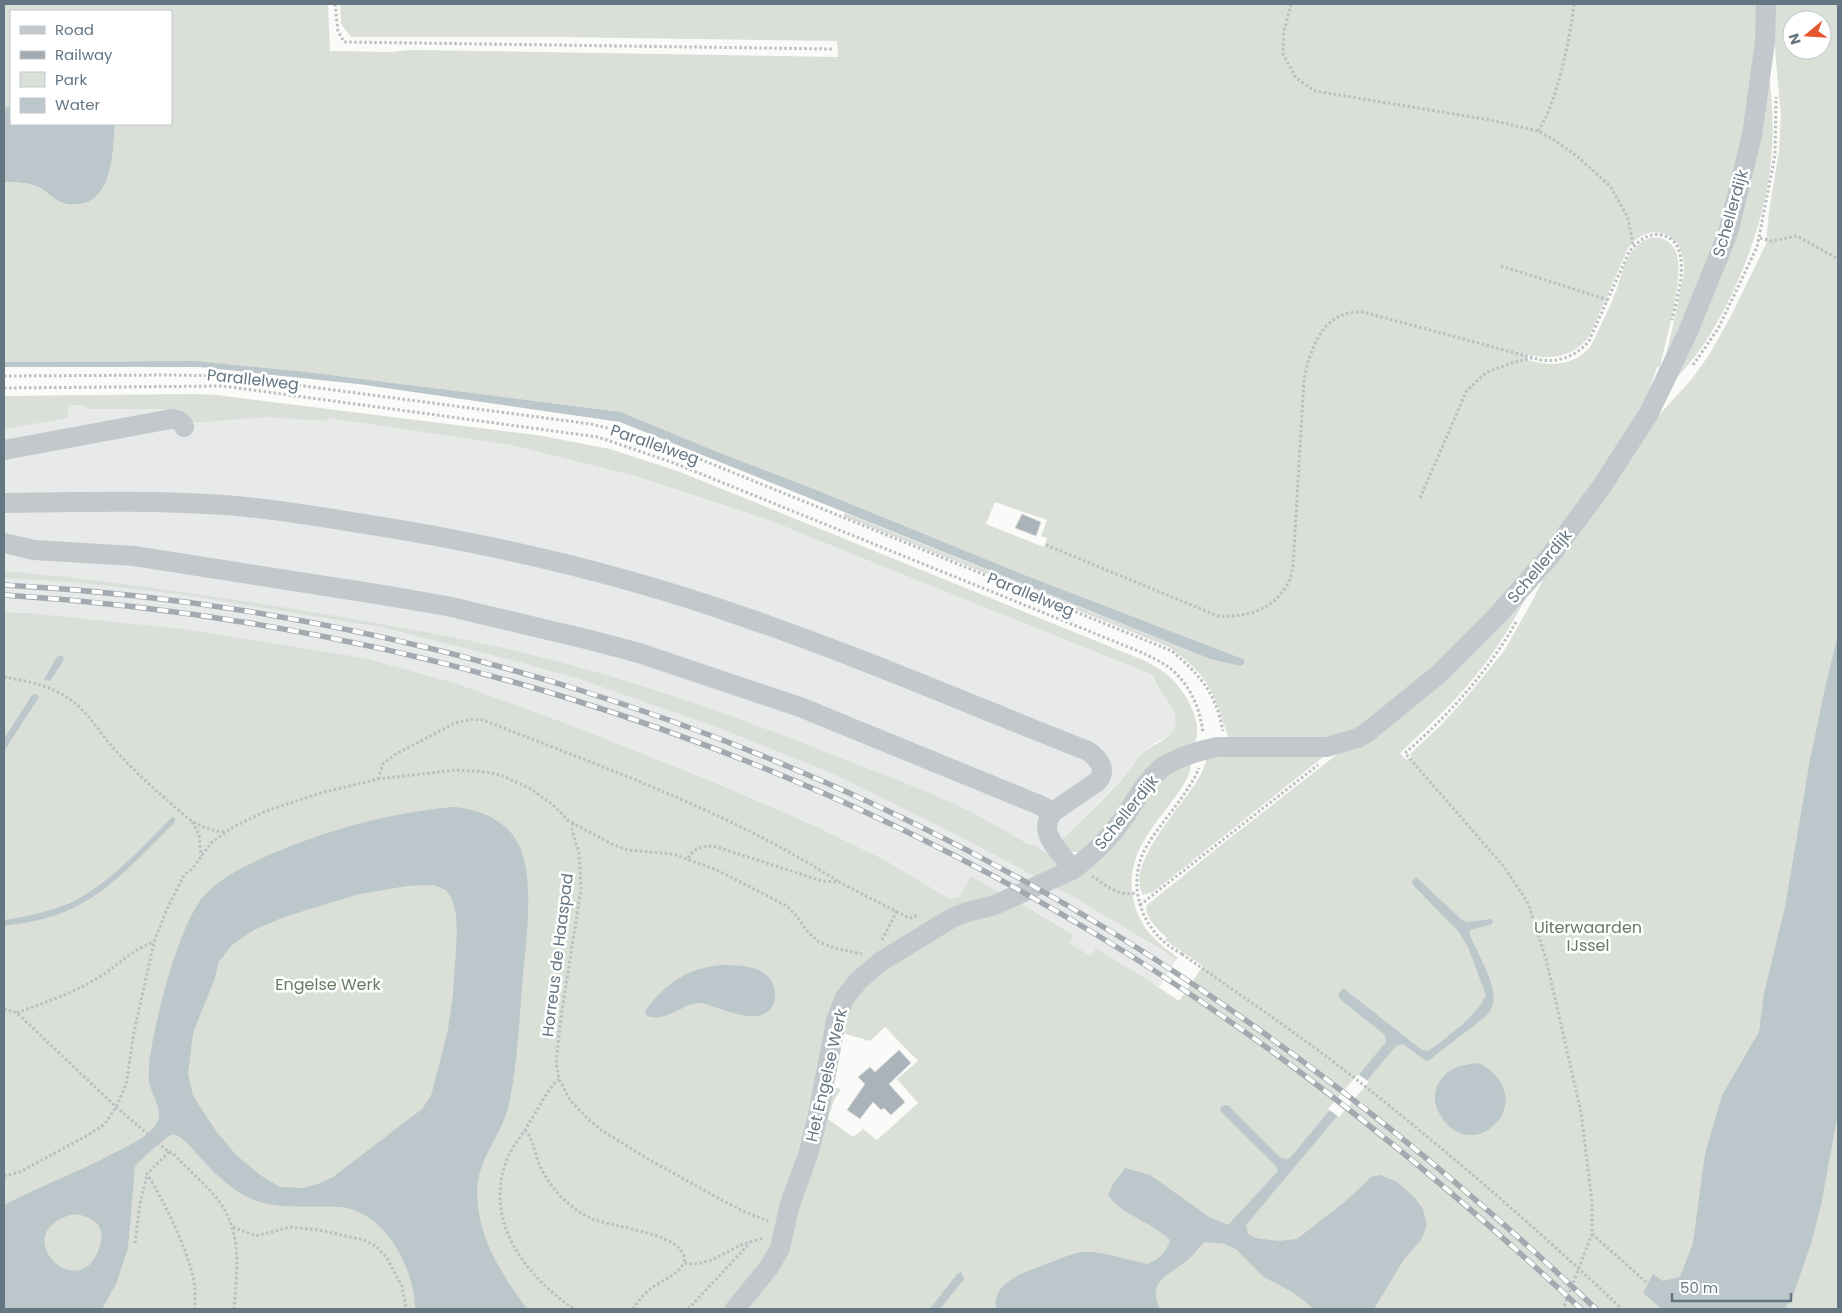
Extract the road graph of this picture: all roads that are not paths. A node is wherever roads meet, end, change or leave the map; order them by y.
1 (1766, 4) edge
2 (184, 427) dead end
3 (4, 450) edge
4 (4, 503) edge
5 (4, 543) edge
6 (1053, 812) junction
7 (1072, 870) junction
8 (1047, 882) joint
9 (734, 1309) edge

1 - 7 street, Schellerdijk
2 - 3 street
4 - 6 street
5 - 6 street
6 - 7 street
7 - 8 street, Schellerdijk
8 - 9 street, Het Engelse Werk

